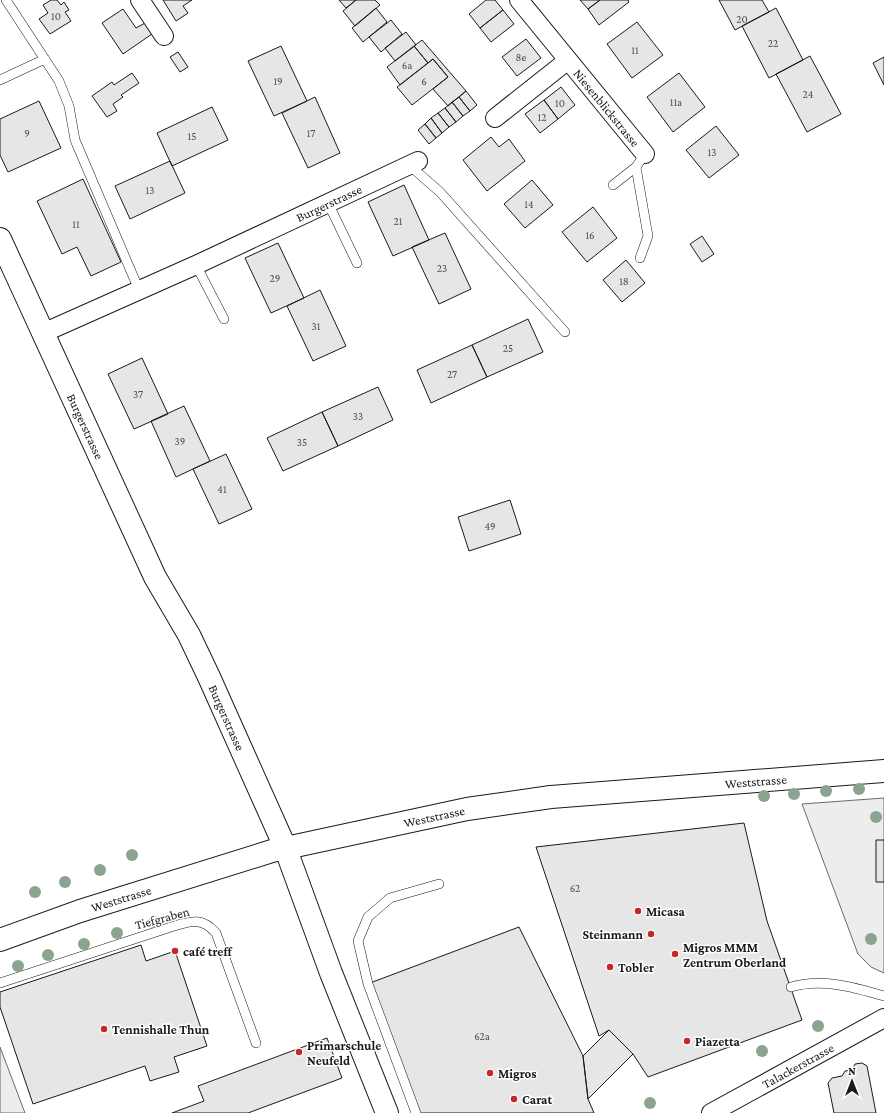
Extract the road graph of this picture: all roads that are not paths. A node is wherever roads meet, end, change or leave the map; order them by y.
1 (6, 0) edge
2 (140, 0) edge
3 (519, 0) edge
4 (164, 36) dead end
5 (44, 59) junction
6 (567, 61) junction
7 (0, 80) edge
8 (495, 118) dead end
9 (641, 160) junction
10 (414, 163) joint
11 (613, 185) dead end
12 (328, 203) junction
13 (0, 239) edge
14 (640, 258) dead end
15 (357, 263) dead end
16 (196, 265) junction
17 (139, 290) junction
18 (224, 319) dead end
19 (564, 332) dead end
20 (43, 333) junction
21 (884, 771) edge
22 (285, 848) junction
23 (439, 884) dead end
24 (0, 940) edge
25 (0, 983) edge
26 (790, 987) dead end
27 (884, 996) edge
28 (884, 1018) edge
29 (256, 1043) dead end
30 (387, 1113) edge
31 (416, 1113) edge
32 (711, 1113) edge

1 - 5 lane
2 - 4 street
3 - 6 street, Niesenblickstrasse
5 - 7 lane
5 - 17 lane
6 - 8 street, Niesenblickstrasse
6 - 9 street, Niesenblickstrasse
9 - 11 lane
9 - 14 lane
10 - 12 street, Burgerstrasse
10 - 19 lane
12 - 15 lane
12 - 16 street, Burgerstrasse
13 - 20 main road, Burgerstrasse
16 - 17 street, Burgerstrasse
16 - 18 lane
17 - 20 street, Burgerstrasse
20 - 22 main road, Burgerstrasse
21 - 22 main road, Weststrasse
22 - 24 main road, Weststrasse
22 - 30 main road, Burgerstrasse
23 - 31 lane
25 - 29 lane, Tiefgraben
26 - 27 lane
28 - 32 street, Talackerstrasse

